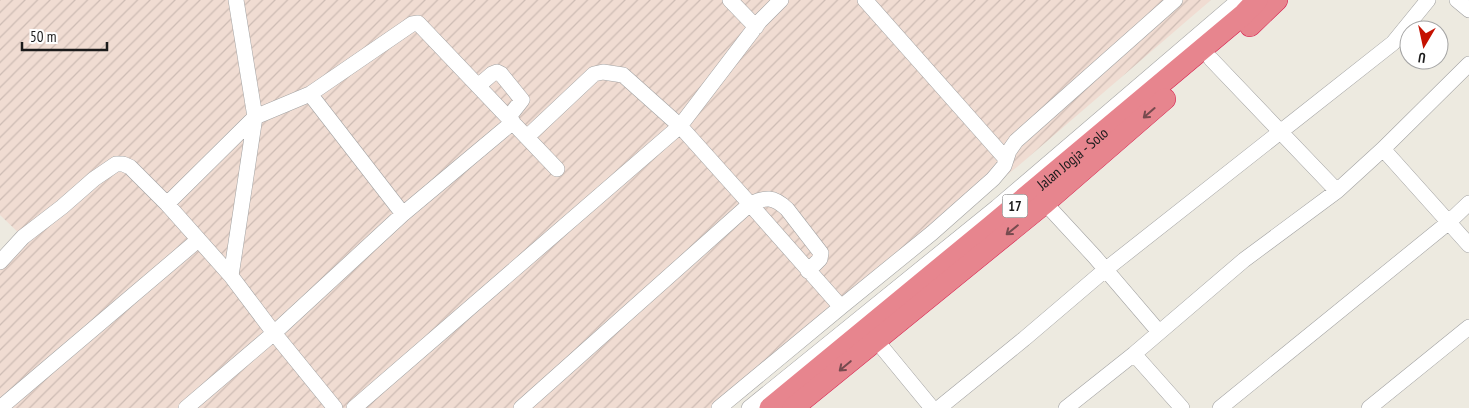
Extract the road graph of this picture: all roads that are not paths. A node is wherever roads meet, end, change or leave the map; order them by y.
1 (236, 0) edge
2 (730, 0) edge
3 (781, 0) edge
4 (865, 0) edge
5 (1175, 0) edge
6 (1278, 0) edge
7 (1457, 0) edge
8 (1419, 3) edge
9 (1243, 7) edge
10 (1469, 10) edge
11 (756, 27) junction
12 (1211, 59) junction
13 (1469, 64) edge
14 (478, 86) junction
15 (310, 94) junction
16 (256, 117) junction
17 (511, 120) junction
18 (680, 126) junction
19 (1281, 130) junction
20 (527, 137) junction
21 (1383, 149) junction
22 (1006, 159) junction
23 (557, 169) dead end
24 (1337, 191) junction
25 (1033, 193) junction
26 (1469, 203) edge
27 (166, 204) junction
28 (750, 204) junction
29 (403, 214) junction
30 (1449, 222) junction
31 (198, 240) junction
32 (1469, 245) edge
33 (0, 262) edge
34 (1105, 270) junction
35 (808, 271) junction
36 (231, 276) junction
37 (841, 307) junction
38 (1469, 327) edge
39 (1159, 332) junction
40 (274, 333) junction
41 (876, 340) junction
42 (1134, 354) junction
43 (0, 408) edge
44 (186, 408) edge
45 (335, 408) edge
46 (354, 408) edge
47 (521, 408) edge
48 (720, 408) edge
49 (749, 408) edge
50 (770, 408) edge
51 (793, 408) edge
52 (932, 408) edge
53 (939, 408) edge
54 (1066, 408) edge
55 (1182, 408) edge
56 (1220, 408) edge
57 (1369, 408) edge

1 - 16 street
2 - 11 street
3 - 11 street
4 - 22 street
5 - 22 street
6 - 9 highway, Jalan Jogja - Solo / 17
7 - 10 street
8 - 19 street
9 - 12 highway, Jalan Jogja - Solo / 17
9 - 25 highway, Jalan Jogja - Solo / 17
11 - 18 street
12 - 19 street
12 -> 25 highway, Jalan Jogja - Solo / 17
13 - 21 street
14 - 15 street
14 - 17 street
14 - 17 street
15 - 16 street
15 - 29 street
16 - 27 street
16 - 36 street
17 - 20 street
17 - 29 street
18 - 20 street
18 - 28 street
18 - 46 street
19 - 24 street
19 - 34 street
20 - 23 street
21 - 24 street
21 - 30 street
22 - 37 street
24 - 39 street
25 - 34 street
25 -> 41 highway, Jalan Jogja - Solo / 17
25 - 49 street
25 - 50 highway, Jalan Jogja - Solo / 17
26 - 30 street
27 - 31 street
27 - 33 street
28 - 35 street
28 - 35 street
28 - 47 street
29 - 40 street
30 - 32 street
30 - 56 street
31 - 36 street
31 - 43 street
34 - 39 street
34 - 53 street
35 - 37 street
36 - 40 street
37 - 48 street
38 - 57 street
39 - 42 street
40 - 44 street
40 - 45 street
41 -> 51 highway, Jalan Jogja - Solo / 17
41 - 52 street
42 - 54 street
42 - 55 street

